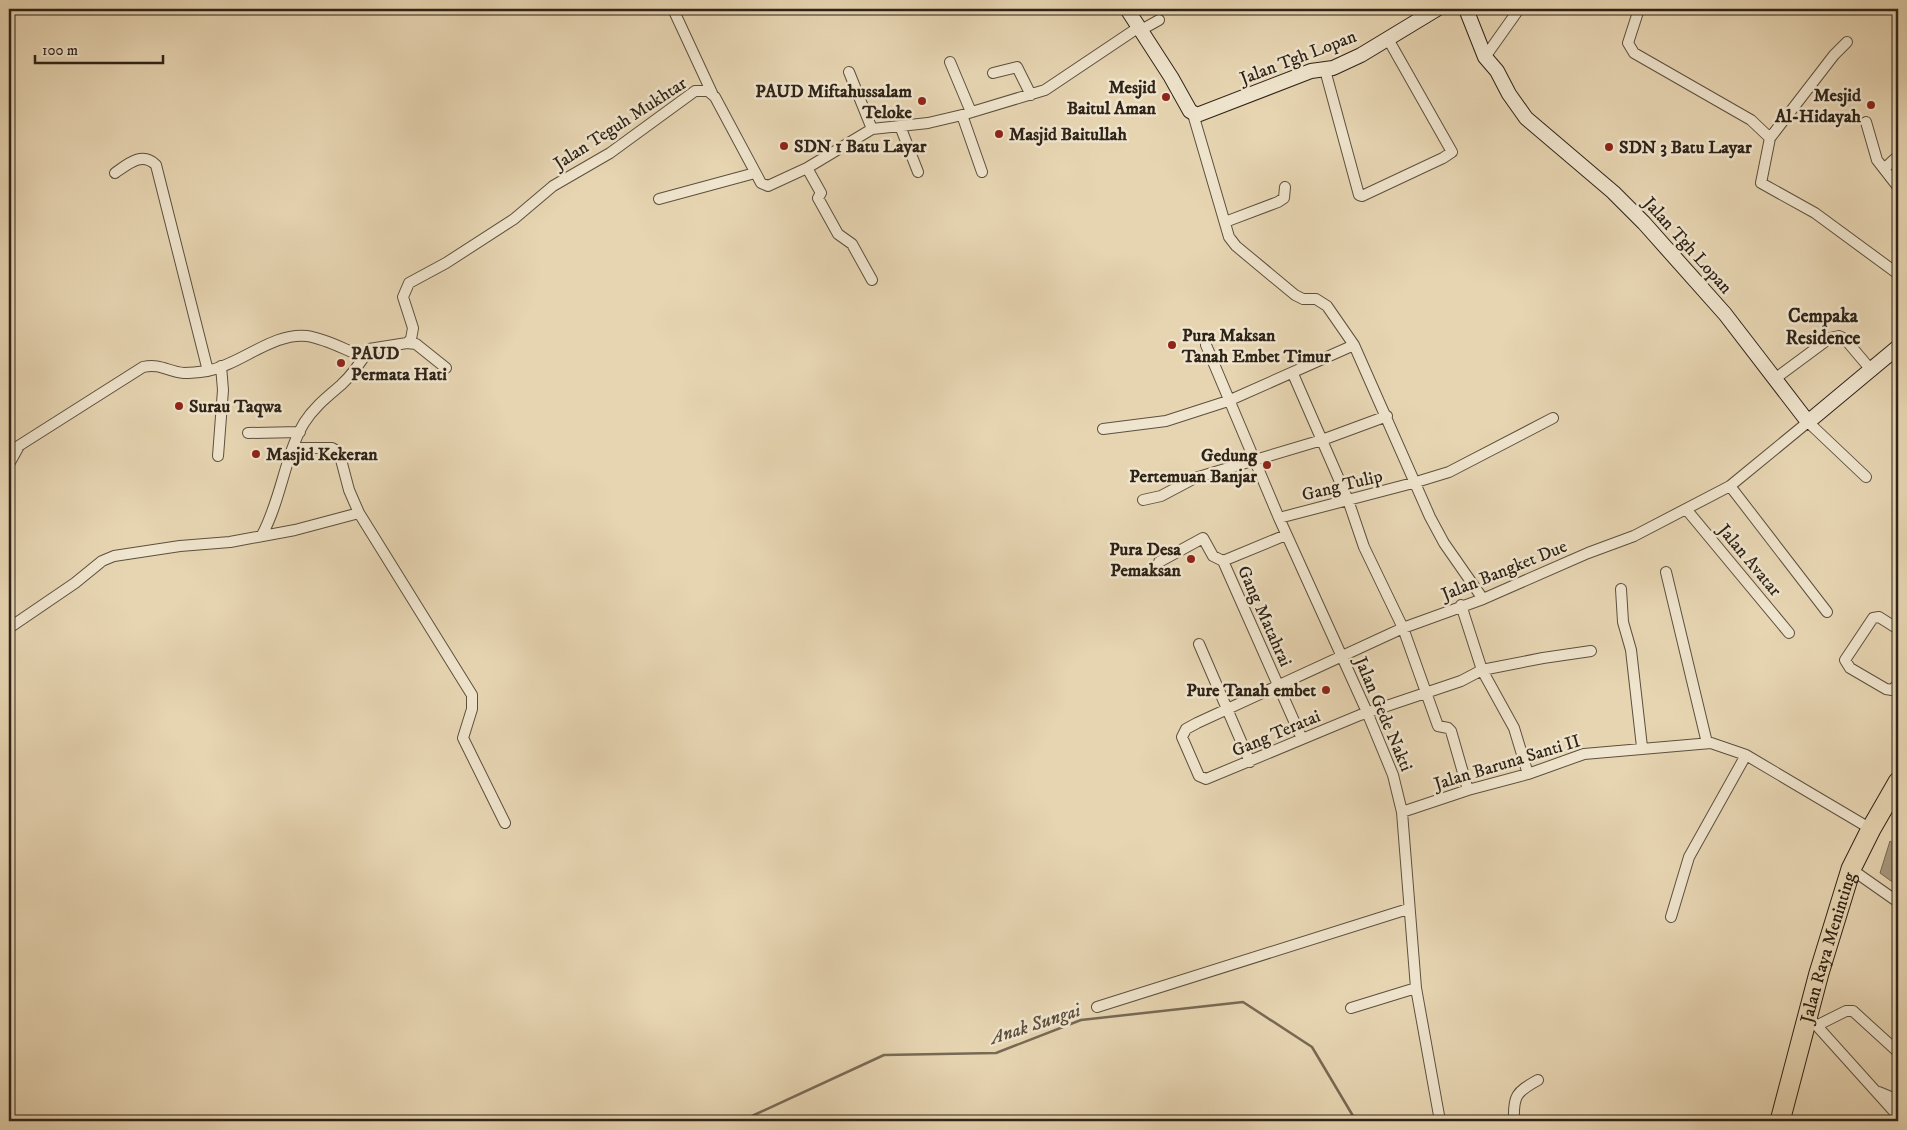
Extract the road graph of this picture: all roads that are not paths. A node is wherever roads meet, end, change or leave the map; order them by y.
1 (673, 9) edge
2 (1127, 9) edge
3 (1437, 9) edge
4 (1466, 9) edge
5 (1519, 9) edge
6 (1640, 9) edge
7 (1159, 20) dead end
8 (1140, 28) junction
9 (1388, 39) junction
10 (1847, 42) dead end
11 (1485, 57) junction
12 (950, 62) dead end
13 (1325, 70) junction
14 (849, 72) dead end
15 (994, 73) dead end
16 (712, 93) junction
17 (1031, 95) junction
18 (967, 114) junction
19 (1193, 114) junction
20 (1866, 122) dead end
21 (900, 126) junction
22 (872, 129) junction
23 (1770, 138) junction
24 (1898, 156) edge
25 (807, 168) junction
26 (1884, 169) junction
27 (918, 172) dead end
28 (982, 172) dead end
29 (115, 173) dead end
30 (755, 173) junction
31 (1285, 187) dead end
32 (1898, 187) edge
33 (659, 199) dead end
34 (1225, 222) junction
35 (1898, 274) edge
36 (872, 280) dead end
37 (407, 343) junction
38 (1206, 345) dead end
39 (1354, 345) junction
40 (1898, 348) edge
41 (366, 353) junction
42 (221, 366) junction
43 (446, 368) dead end
44 (208, 371) junction
45 (1872, 371) junction
46 (1293, 374) junction
47 (1776, 378) junction
48 (1228, 401) junction
49 (1386, 416) junction
50 (1553, 418) dead end
51 (1808, 422) junction
52 (1103, 429) dead end
53 (300, 432) junction
54 (248, 434) dead end
55 (1322, 440) junction
56 (19, 446) junction
57 (294, 448) junction
58 (9, 452) edge
59 (218, 456) dead end
60 (1254, 460) junction
61 (9, 464) edge
62 (1866, 477) dead end
63 (1413, 483) junction
64 (1730, 486) junction
65 (1143, 500) dead end
66 (1348, 500) junction
67 (1686, 509) junction
68 (359, 513) junction
69 (1279, 518) junction
70 (262, 535) junction
71 (1286, 535) junction
72 (1223, 561) junction
73 (1159, 562) dead end
74 (1666, 572) dead end
75 (1621, 589) dead end
76 (1483, 599) junction
77 (1461, 605) junction
78 (1827, 612) dead end
79 (9, 628) edge
80 (1403, 628) junction
81 (1898, 629) edge
82 (1789, 632) dead end
83 (1199, 644) dead end
84 (1590, 651) dead end
85 (1342, 656) junction
86 (1482, 670) junction
87 (1278, 684) junction
88 (1898, 684) edge
89 (1426, 692) junction
90 (1227, 708) junction
91 (1367, 712) junction
92 (1302, 739) junction
93 (1707, 743) junction
94 (1642, 747) junction
95 (1746, 755) junction
96 (1250, 762) junction
97 (1198, 774) joint
98 (1528, 774) junction
99 (1898, 782) edge
100 (1468, 790) junction
101 (1402, 812) junction
102 (505, 823) dead end
103 (1871, 829) junction
104 (1851, 869) junction
105 (1898, 902) edge
106 (1408, 909) junction
107 (1671, 917) dead end
108 (1416, 988) junction
109 (1097, 1007) dead end
110 (1351, 1008) dead end
111 (1813, 1020) junction
112 (1898, 1052) edge
113 (1538, 1080) dead end
114 (1876, 1091) junction
115 (1898, 1100) edge
116 (1898, 1116) edge
117 (1440, 1121) edge
118 (1514, 1121) edge
119 (1780, 1121) edge

1 - 16 street
2 - 8 street
3 - 9 street, Jalan Tgh Lopan
4 - 11 street, Jalan Tgh Lopan
5 - 11 street
6 - 23 street
7 - 8 street
8 - 17 street
8 - 19 street
9 - 13 street, Jalan Tgh Lopan
9 - 13 street
10 - 23 street
11 - 47 street, Jalan Tgh Lopan
12 - 18 street
13 - 19 street, Jalan Tgh Lopan
14 - 22 street
15 - 17 street
16 - 30 street, Jalan Teguh Mukhtar
16 - 37 street, Jalan Teguh Mukhtar
17 - 18 street
18 - 21 street
18 - 28 street
19 - 34 street
20 - 26 street
21 - 22 street
21 - 27 street
22 - 25 street
23 - 35 street
24 - 26 street
25 - 30 street
25 - 36 street
26 - 32 street
29 - 44 street
30 - 33 street
31 - 34 street
34 - 39 street
37 - 41 street
37 - 43 street
38 - 48 street, Jalan Gede Nakti
39 - 46 street
39 - 49 street
40 - 45 street
41 - 42 street
41 - 53 street
42 - 44 street
42 - 59 street
44 - 56 street
45 - 47 street
45 - 51 street
46 - 48 street
46 - 55 street
47 - 51 street, Jalan Tgh Lopan
48 - 52 street
48 - 60 street, Jalan Gede Nakti
49 - 55 street
49 - 63 street
50 - 63 street, Gang Tulip
51 - 62 street
51 - 64 street, Jalan Bangket Due
53 - 54 street
53 - 57 street
55 - 60 street
55 - 66 street
56 - 58 street
56 - 61 street
57 - 68 street
57 - 70 street
60 - 65 street
60 - 69 street, Jalan Gede Nakti
63 - 66 street, Gang Tulip
63 - 76 street
64 - 67 street, Jalan Bangket Due
64 - 78 street
66 - 69 street, Gang Tulip
66 - 80 street
67 - 76 street, Jalan Bangket Due
67 - 82 street, Jalan Avatar
68 - 70 street
68 - 102 street
69 - 71 street, Jalan Gede Nakti
70 - 79 street
71 - 72 street
71 - 85 street, Jalan Gede Nakti
72 - 73 street
72 - 87 street, Gang Matahrai
74 - 93 street
75 - 94 street
76 - 77 street, Jalan Bangket Due
77 - 80 street, Jalan Bangket Due
77 - 86 street
80 - 85 street, Jalan Bangket Due
80 - 89 street
81 - 88 street
83 - 90 street
84 - 86 street, Gang Teratai
85 - 87 street, Jalan Bangket Due
85 - 91 street, Jalan Gede Nakti
86 - 89 street, Gang Teratai
86 - 98 street
87 - 90 street, Jalan Bangket Due
87 - 92 street, Gang Matahrai
89 - 91 street, Gang Teratai
89 - 100 street
90 - 96 street
90 - 97 street, Jalan Bangket Due
91 - 92 street, Gang Teratai
91 - 101 street, Jalan Gede Nakti
92 - 96 street, Gang Teratai
93 - 94 street, Jalan Baruna Santi II
93 - 95 street, Jalan Baruna Santi II
94 - 98 street, Jalan Baruna Santi II
95 - 103 street, Jalan Baruna Santi II
95 - 107 street
96 - 97 street, Gang Teratai
98 - 100 street, Jalan Baruna Santi II
99 - 103 highway, Jalan Raya Meninting
100 - 101 street, Jalan Baruna Santi II
101 - 106 street, Jalan Gede Nakti
103 - 104 highway, Jalan Raya Meninting
104 - 105 street
104 - 111 highway, Jalan Raya Meninting
106 - 108 street, Jalan Gede Nakti
106 - 109 street
108 - 110 street
108 - 117 street, Jalan Gede Nakti
111 - 112 street
111 - 114 street
111 - 119 highway, Jalan Raya Meninting
113 - 118 street
114 - 115 street
114 - 116 street

